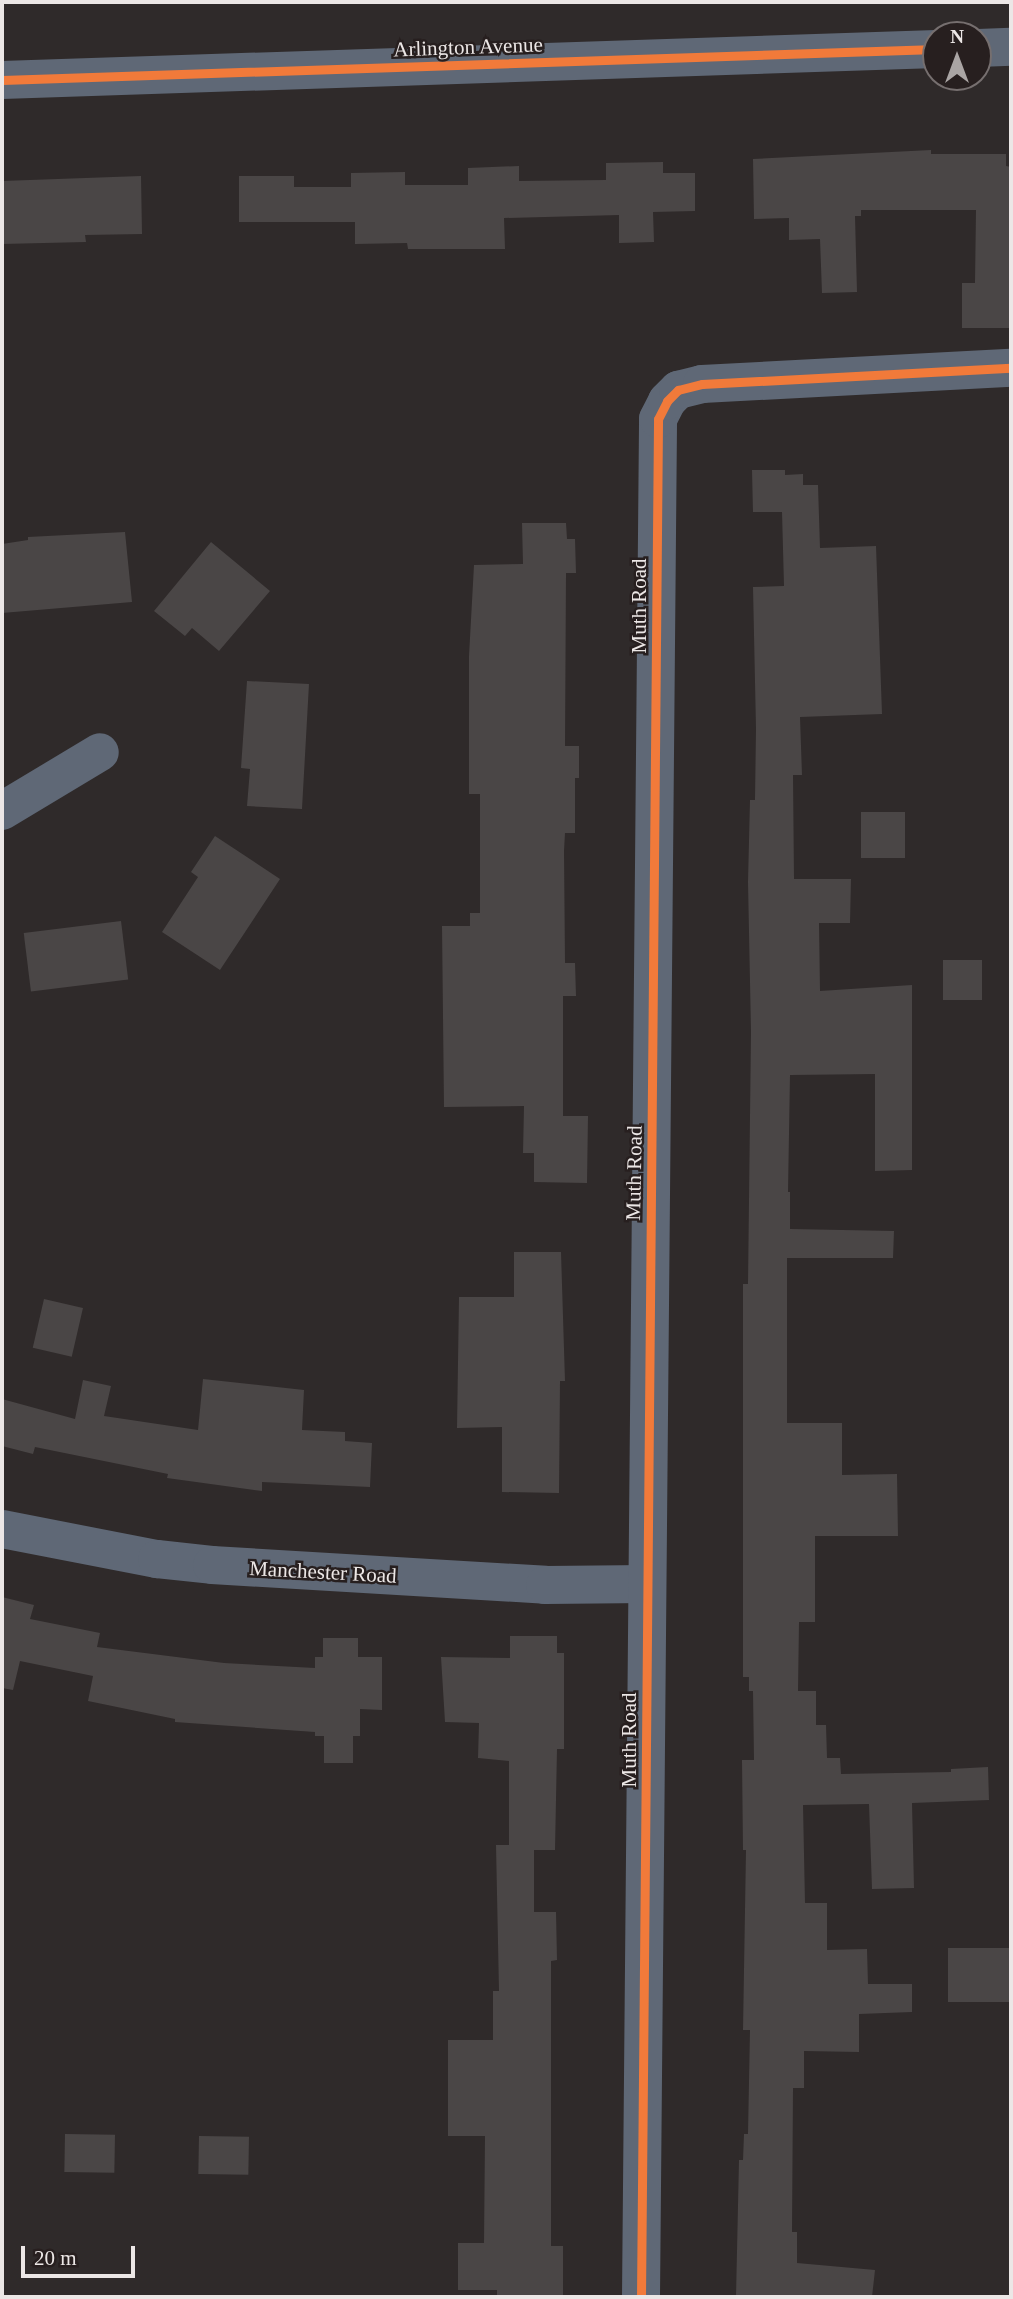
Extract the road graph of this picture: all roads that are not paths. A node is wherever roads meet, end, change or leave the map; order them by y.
1 (1011, 47) edge
2 (992, 48) edge
3 (922, 49) edge
4 (2, 80) edge
5 (1011, 368) edge
6 (100, 752) dead end
7 (2, 811) edge
8 (2, 1529) edge
9 (647, 1584) junction
10 (641, 2297) edge

1 - 2 street
3 - 4 street, Arlington Avenue
5 - 9 street, Muth Road
6 - 7 street
8 - 9 street, Manchester Road
9 - 10 street, Muth Road

